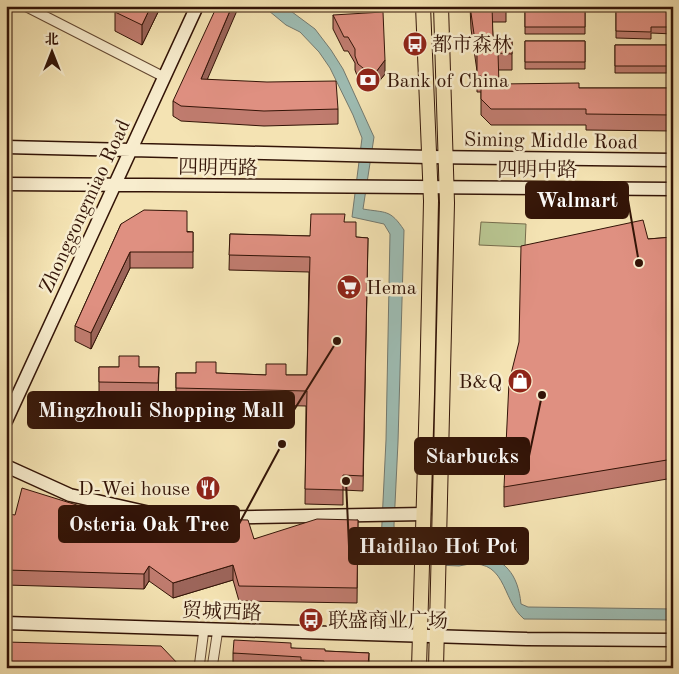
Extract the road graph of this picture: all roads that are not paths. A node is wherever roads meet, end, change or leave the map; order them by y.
1 (25, 6) edge
2 (197, 6) edge
3 (423, 6) edge
4 (441, 6) edge
5 (164, 78) junction
6 (6, 147) edge
7 (131, 149) junction
8 (429, 157) junction
9 (447, 157) junction
10 (673, 160) edge
11 (6, 184) edge
12 (116, 184) junction
13 (430, 187) junction
14 (447, 187) junction
15 (673, 189) edge
16 (6, 422) edge
17 (6, 466) edge
18 (424, 514) junction
19 (6, 623) edge
20 (204, 629) junction
21 (218, 629) junction
22 (420, 636) junction
23 (437, 636) junction
24 (673, 640) edge
25 (199, 668) edge
26 (212, 668) edge
27 (419, 668) edge
28 (436, 668) edge

1 - 5 street
2 - 5 main road, Zhonggongmiao Road
3 - 8 main road
4 - 9 main road
5 - 7 main road, Zhonggongmiao Road
6 - 7 main road, 四明西路
7 - 8 main road, 四明西路
7 - 12 main road, Zhonggongmiao Road
8 - 9 main road, Siming Middle Road
8 - 13 main road
9 - 10 main road, Siming Middle Road
9 - 14 main road
11 - 12 main road, 四明西路
12 - 13 main road, 四明西路
12 - 16 main road, Zhonggongmiao Road
13 - 14 main road, 四明中路
13 - 18 main road
14 - 15 main road, 四明中路
14 - 23 main road
17 - 18 main road
18 - 22 main road
19 - 20 main road, 贸城西路
20 - 21 main road, 贸城西路
20 - 25 street
21 - 22 main road, 贸城西路
21 - 26 street
22 - 23 main road, 贸城西路
22 - 27 main road
23 - 24 main road, 贸城西路
23 - 28 main road

